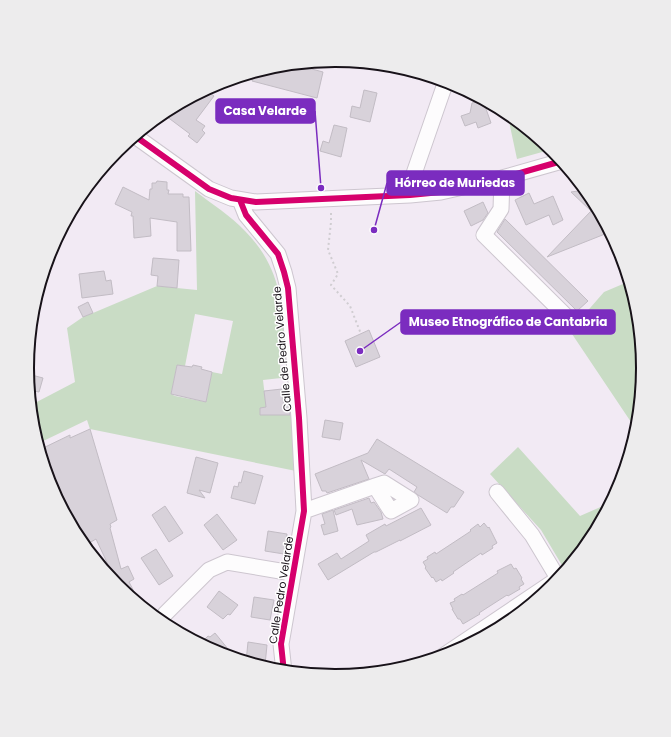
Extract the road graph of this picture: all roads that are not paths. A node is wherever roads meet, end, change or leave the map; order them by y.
1 (444, 87) edge
2 (141, 138) edge
3 (556, 163) edge
4 (502, 178) junction
5 (410, 195) junction
6 (240, 200) junction
7 (567, 317) dead end
8 (375, 486) dead end
9 (497, 492) dead end
10 (304, 511) junction
11 (292, 573) junction
12 (557, 573) edge
13 (165, 614) dead end
14 (283, 665) edge

1 - 5 street
2 - 6 street
3 - 4 street
4 - 5 street
4 - 7 street
5 - 6 street
6 - 10 street, Calle de Pedro Velarde
8 - 10 street
9 - 12 street
10 - 11 street, Calle Pedro Velarde
11 - 13 street, Calle Pedro Velarde
11 - 14 street, Calle Pedro Velarde

